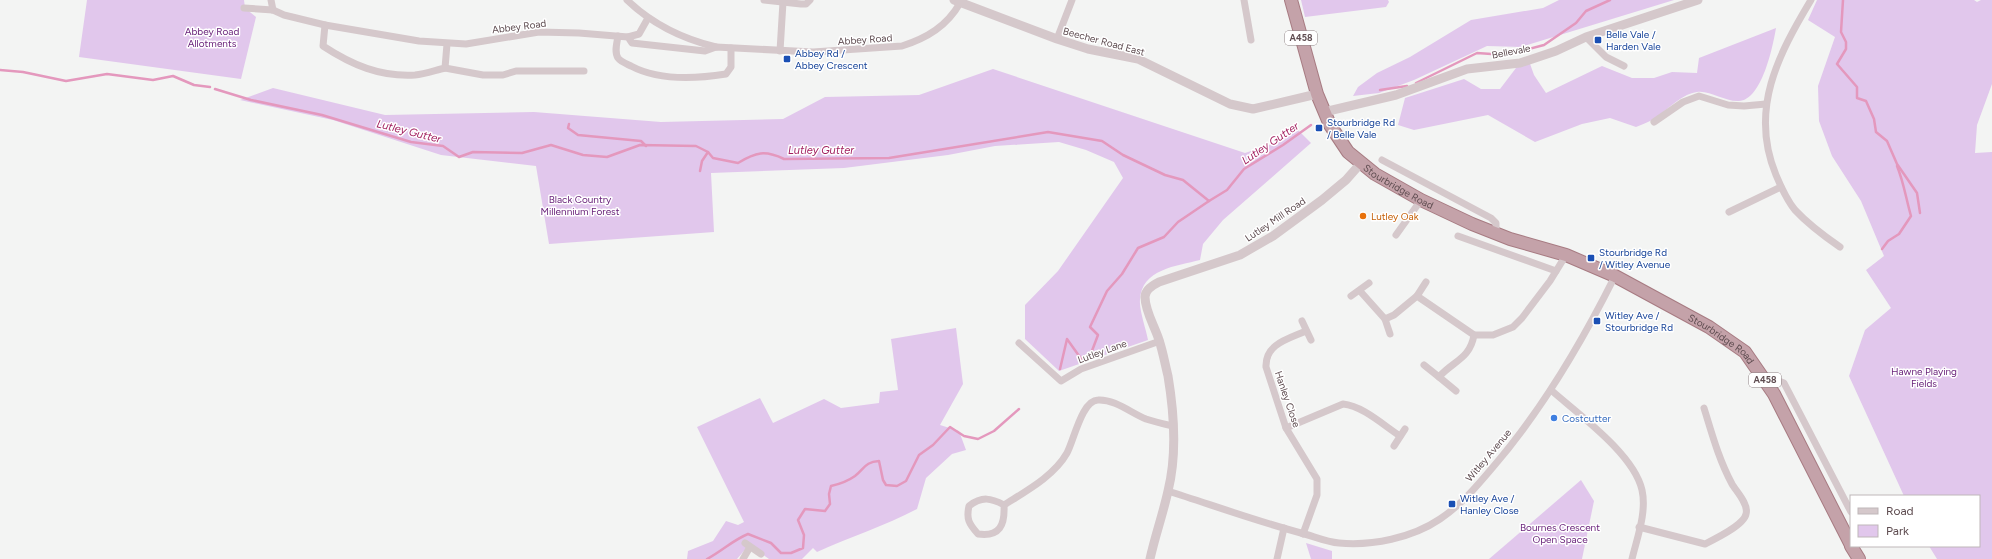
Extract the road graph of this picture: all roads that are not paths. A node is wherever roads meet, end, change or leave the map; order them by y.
1 (271, 0) edge
2 (627, 0) edge
3 (764, 0) edge
4 (810, 0) edge
5 (1072, 0) edge
6 (1244, 0) edge
7 (1291, 0) edge
8 (1698, 0) edge
9 (1811, 0) edge
10 (783, 2) junction
11 (957, 2) edge
12 (244, 8) dead end
13 (273, 10) junction
14 (648, 18) junction
15 (325, 25) junction
16 (618, 36) junction
17 (628, 37) junction
18 (1586, 37) junction
19 (1057, 40) junction
20 (1252, 40) dead end
21 (447, 44) junction
22 (716, 47) junction
23 (731, 48) junction
24 (780, 51) junction
25 (1624, 66) dead end
26 (445, 68) junction
27 (584, 71) dead end
28 (1317, 94) junction
29 (1766, 104) junction
30 (1324, 112) junction
31 (1654, 122) dead end
32 (1382, 160) dead end
33 (1361, 163) junction
34 (1781, 187) junction
35 (1421, 200) junction
36 (1729, 212) dead end
37 (1496, 233) junction
38 (1396, 234) dead end
39 (1458, 236) dead end
40 (1840, 247) dead end
41 (1566, 255) junction
42 (1556, 271) junction
43 (1615, 276) junction
44 (1426, 282) dead end
45 (1369, 283) dead end
46 (1360, 291) junction
47 (1351, 296) dead end
48 (1417, 296) junction
49 (1385, 319) junction
50 (1302, 321) dead end
51 (1306, 330) junction
52 (1390, 334) dead end
53 (1474, 336) junction
54 (1311, 340) dead end
55 (1160, 341) junction
56 (1019, 343) dead end
57 (1424, 365) dead end
58 (1440, 377) junction
59 (1764, 378) junction
60 (1551, 390) junction
61 (1456, 391) dead end
62 (1704, 408) dead end
63 (1173, 426) junction
64 (1286, 428) junction
65 (1405, 429) dead end
66 (1400, 436) junction
67 (1394, 446) dead end
68 (1168, 491) junction
69 (1004, 505) junction
70 (1850, 510) edge
71 (1639, 527) junction
72 (1284, 528) junction
73 (1303, 534) junction
74 (1850, 545) edge
75 (761, 554) dead end
76 (743, 559) edge
77 (1150, 559) edge
78 (1277, 559) edge
79 (1632, 559) edge

1 - 13 street
2 - 14 street
3 - 10 street
4 - 10 street
5 - 19 street
6 - 20 street
7 - 28 highway, A458
8 - 18 street, Bellevale
9 - 29 street
10 - 24 street
11 - 19 street, Beecher Road East
11 - 24 street, Abbey Road
12 - 13 street, Abbey Road
13 - 15 street, Abbey Road
14 - 17 street
14 - 22 street
15 - 21 street, Abbey Road
15 - 26 street
16 - 17 street, Abbey Road
16 - 21 street, Abbey Road
16 - 23 street
17 - 22 street, Abbey Road
18 - 25 street
18 - 30 street, Bellevale
19 - 28 street, Beecher Road East
21 - 26 street
22 - 23 street, Abbey Road
23 - 24 street, Abbey Road
26 - 27 street
28 - 30 highway, A458
29 - 31 street
29 - 34 street
30 - 33 highway, Stourbridge Road / A458
32 - 37 street, Stourbridge Road
33 - 35 highway, Stourbridge Road / A458
33 - 55 street, Lutley Mill Road
34 - 36 street
34 - 40 street
35 - 37 highway, Stourbridge Road / A458
35 - 38 street
37 - 41 highway, Stourbridge Road / A458
39 - 42 street
41 - 42 street
41 - 43 highway, Stourbridge Road / A458
42 - 53 street
43 - 59 highway, Stourbridge Road / A458
43 - 60 street, Witley Avenue
44 - 48 street
45 - 46 street
46 - 47 street
46 - 49 street
48 - 49 street
48 - 53 street
49 - 52 street
50 - 51 street
51 - 54 street
51 - 64 street, Hanley Close
53 - 58 street
55 - 56 street, Lutley Lane
55 - 63 street
57 - 58 street
58 - 61 street
59 - 70 street
59 - 74 highway, Stourbridge Road / A458
60 - 71 street
60 - 73 street, Witley Avenue
62 - 71 street
63 - 68 street
63 - 69 street
64 - 66 street
64 - 73 street, Hanley Close
65 - 66 street
66 - 67 street
68 - 72 street, Witley Avenue
68 - 77 street
69 - 69 street
71 - 79 street
72 - 73 street, Witley Avenue
72 - 78 street
75 - 76 street

